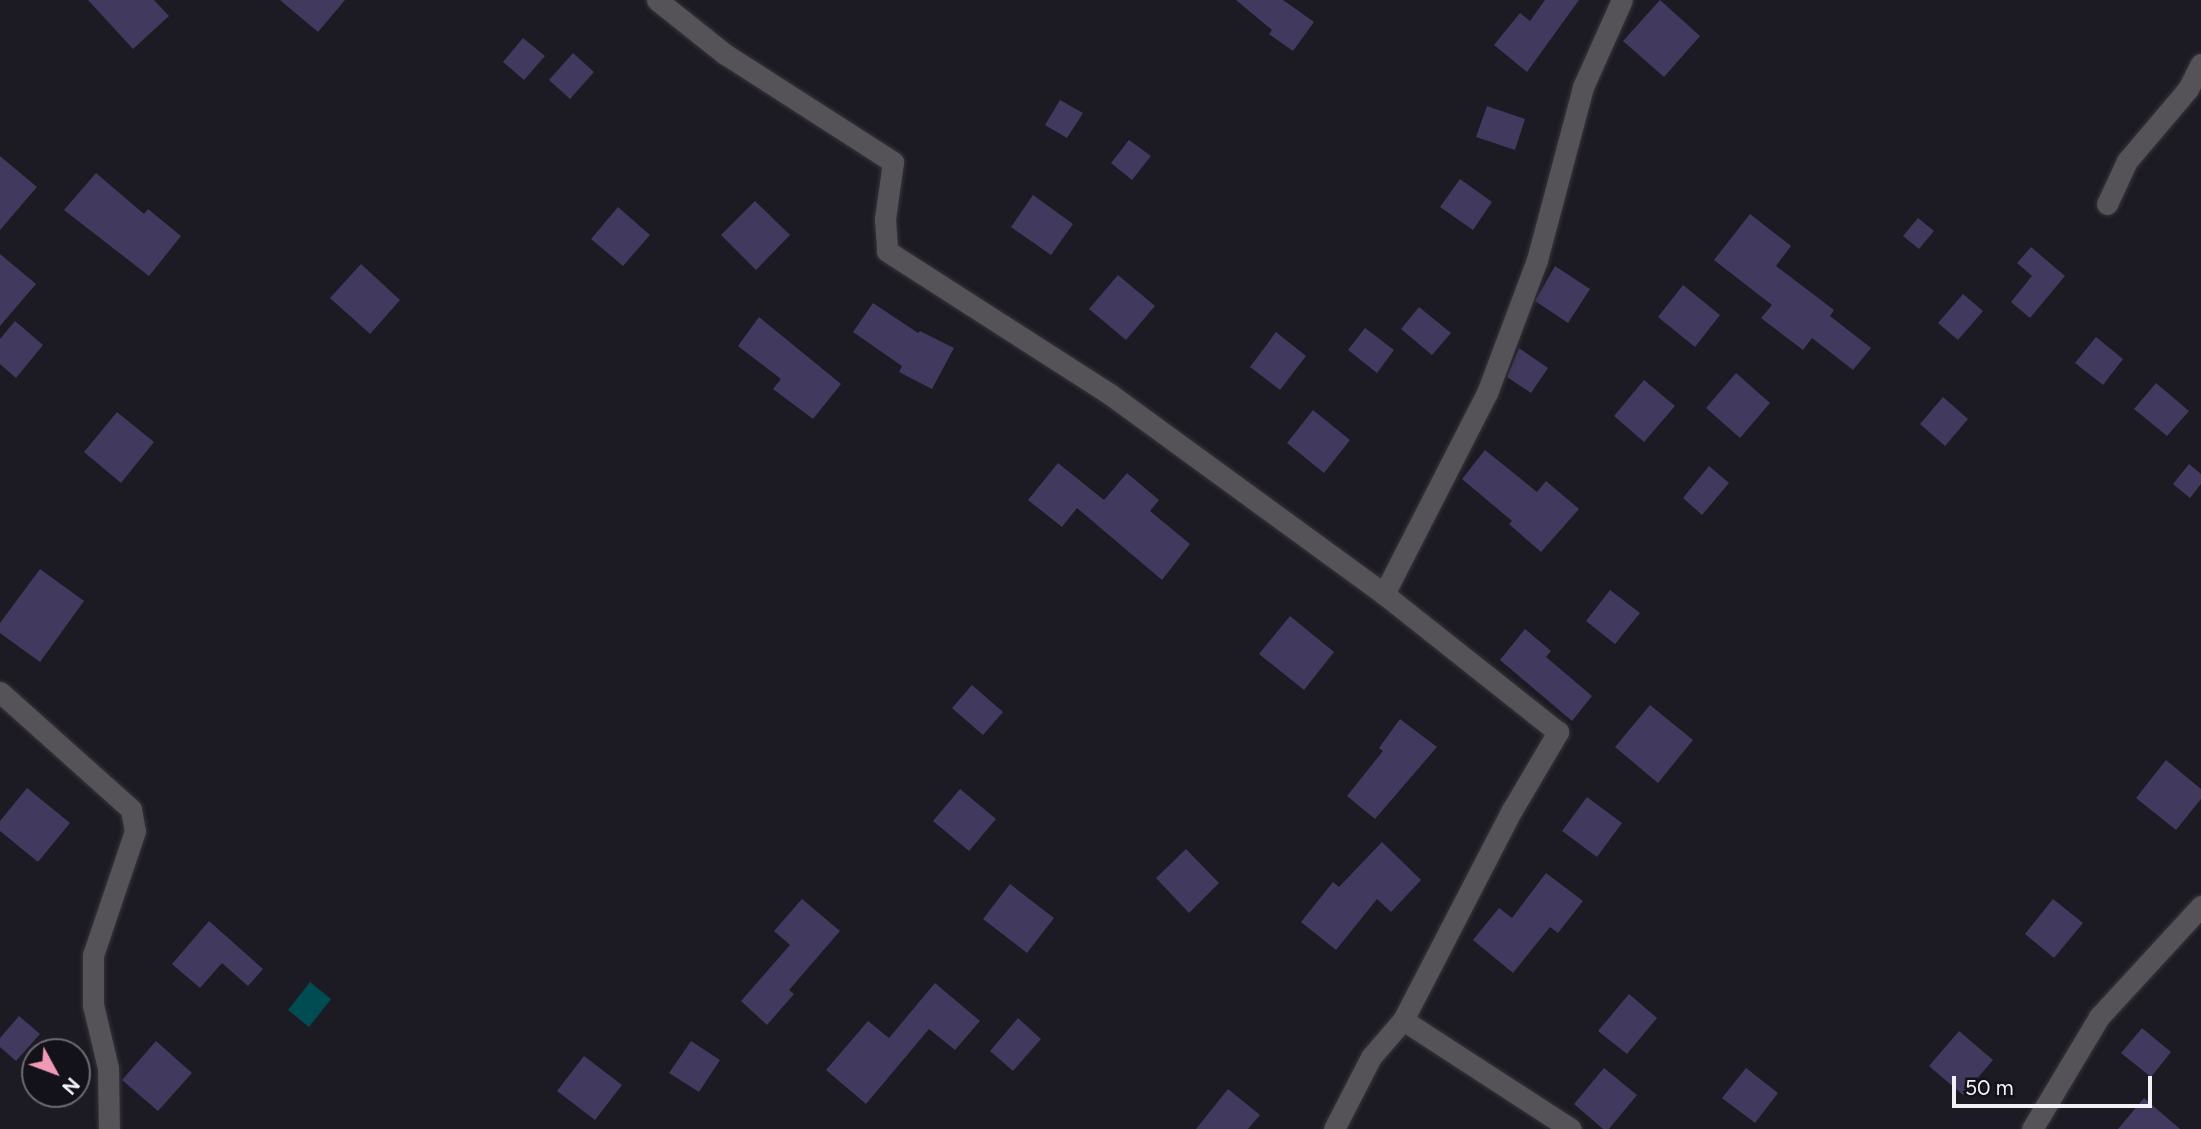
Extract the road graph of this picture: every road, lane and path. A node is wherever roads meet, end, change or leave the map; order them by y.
1 (657, 0) edge
2 (1622, 0) edge
3 (2201, 64) edge
4 (2107, 204) dead end
5 (1384, 594) junction
6 (0, 692) edge
7 (2201, 906) edge
8 (1403, 1020) junction
9 (109, 1129) edge
10 (1335, 1129) edge
11 (1571, 1129) edge
12 (2032, 1129) edge

1 - 5 street
2 - 5 street
3 - 4 street
5 - 8 street
6 - 9 street
7 - 12 street
8 - 10 street
8 - 11 street

